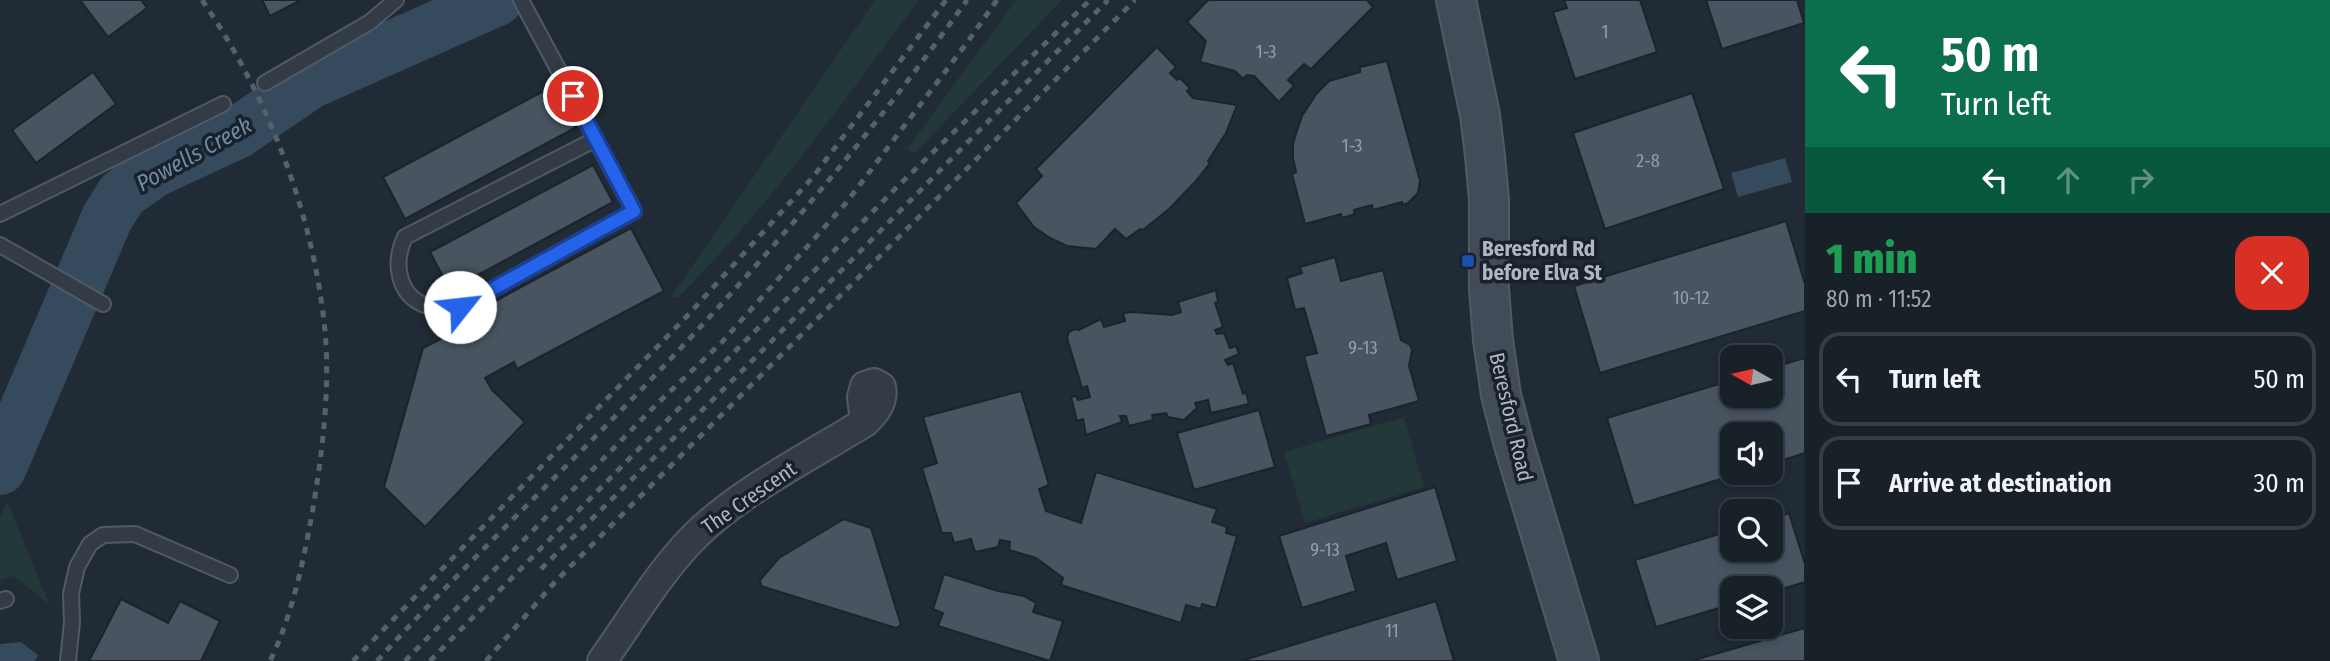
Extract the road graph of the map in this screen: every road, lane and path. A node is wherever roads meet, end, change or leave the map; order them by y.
1 (396, 0) edge
2 (1456, 0) edge
3 (524, 5) edge
4 (265, 83) dead end
5 (223, 104) dead end
6 (596, 139) junction
7 (0, 214) edge
8 (0, 245) edge
9 (103, 304) dead end
10 (865, 422) dead end
11 (230, 575) dead end
12 (68, 661) edge
13 (602, 661) edge
14 (1579, 661) edge

1 - 4 lane
2 - 14 main road, Beresford Road
3 - 6 lane
5 - 7 lane
6 - 6 lane
8 - 9 lane
10 - 13 street, The Crescent
11 - 12 lane

